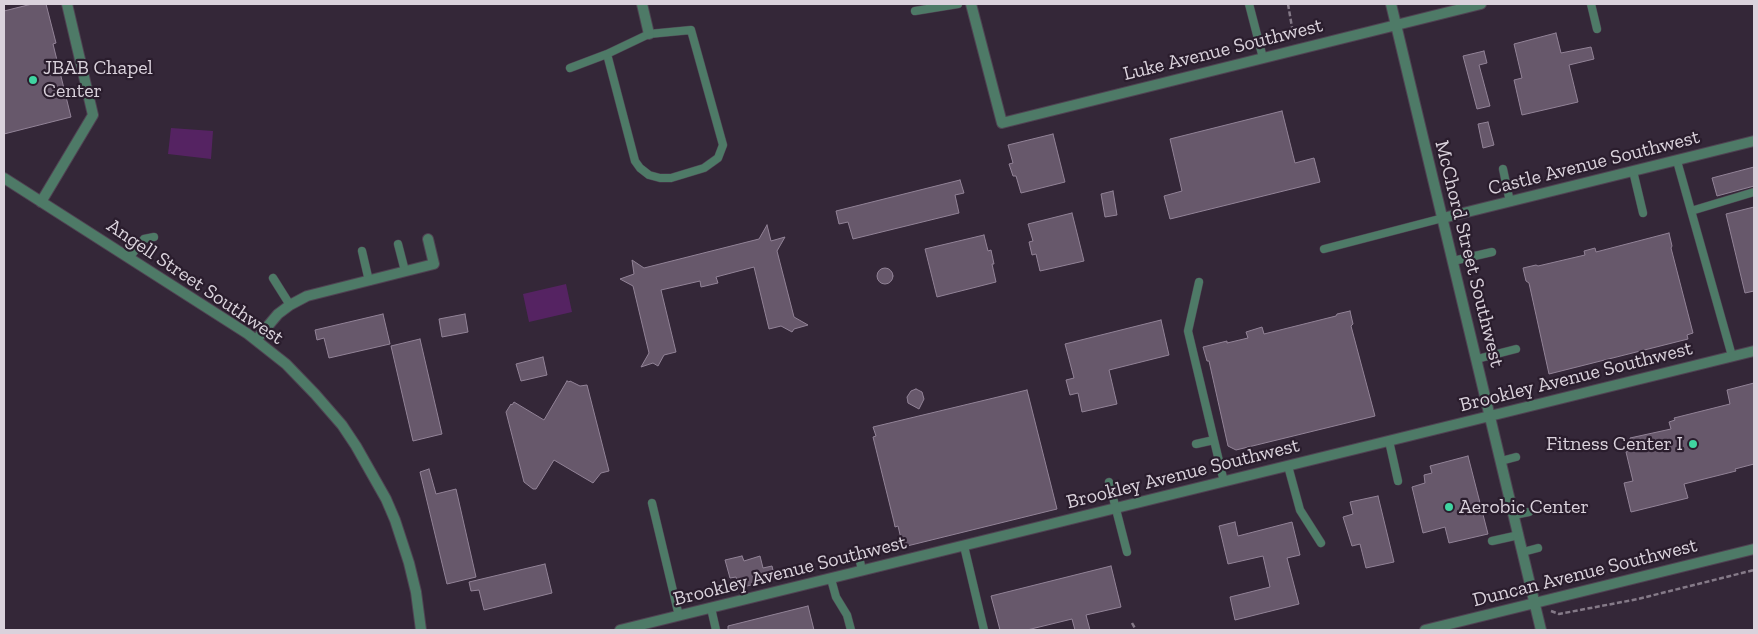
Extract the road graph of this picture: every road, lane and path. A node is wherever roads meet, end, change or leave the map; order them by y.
1 (67, 4) edge
2 (642, 4) edge
3 (958, 4) edge
4 (971, 4) edge
5 (1249, 4) edge
6 (1288, 4) edge
7 (1391, 4) edge
8 (1478, 4) edge
9 (1591, 4) edge
10 (915, 11) dead end
11 (1396, 25) junction
12 (1597, 28) dead end
13 (649, 34) junction
14 (1296, 50) junction
15 (607, 54) junction
16 (1262, 58) junction
17 (570, 68) dead end
18 (1754, 141) edge
19 (1677, 160) junction
20 (1503, 169) dead end
21 (1633, 171) junction
22 (4, 178) edge
23 (1754, 192) edge
24 (41, 202) junction
25 (1510, 202) junction
26 (1691, 211) junction
27 (1643, 213) dead end
28 (1443, 218) junction
29 (154, 237) dead end
30 (428, 239) dead end
31 (398, 244) dead end
32 (1324, 249) dead end
33 (362, 251) dead end
34 (1492, 252) dead end
35 (129, 258) junction
36 (1453, 261) junction
37 (405, 272) junction
38 (273, 278) dead end
39 (369, 280) junction
40 (1199, 282) dead end
41 (290, 305) junction
42 (256, 340) junction
43 (1516, 348) dead end
44 (1754, 351) edge
45 (1732, 356) junction
46 (1477, 359) junction
47 (1490, 416) junction
48 (1214, 440) junction
49 (1389, 441) junction
50 (1196, 444) dead end
51 (1516, 457) dead end
52 (1501, 461) junction
53 (1288, 466) junction
54 (1398, 481) dead end
55 (1109, 482) dead end
56 (1224, 482) junction
57 (652, 503) dead end
58 (1115, 508) junction
59 (1529, 512) dead end
60 (1514, 515) junction
61 (1519, 535) junction
62 (1492, 541) dead end
63 (1321, 543) dead end
64 (964, 546) junction
65 (1538, 548) dead end
66 (1754, 549) edge
67 (1127, 552) dead end
68 (1523, 552) junction
69 (859, 556) dead end
70 (1754, 570) edge
71 (862, 571) junction
72 (831, 579) junction
73 (1535, 603) junction
74 (711, 608) junction
75 (1551, 612) dead end
76 (679, 616) junction
77 (1132, 623) dead end
78 (421, 630) edge
79 (620, 630) edge
80 (716, 630) edge
81 (851, 630) edge
82 (984, 630) edge
83 (1136, 630) edge
84 (1425, 630) edge
85 (1542, 630) edge

1 - 24 street
2 - 13 street
3 - 10 lane
4 - 16 street, Luke Avenue Southwest
5 - 16 lane
6 - 14 path
7 - 11 street, McChord Street Southwest
8 - 11 street, Luke Avenue Southwest
9 - 12 lane
11 - 14 street, Luke Avenue Southwest
11 - 28 street, McChord Street Southwest
13 - 15 lane
13 - 15 lane
14 - 16 street, Luke Avenue Southwest
15 - 17 lane
18 - 19 street, Castle Avenue Southwest
19 - 21 street, Castle Avenue Southwest
19 - 26 lane
20 - 25 lane
21 - 25 street, Castle Avenue Southwest
21 - 27 lane
22 - 24 street, Angell Street Southwest
23 - 26 lane
24 - 35 street, Angell Street Southwest
25 - 28 street, Castle Avenue Southwest
26 - 45 lane
28 - 32 lane
28 - 36 street, McChord Street Southwest
29 - 35 lane
30 - 37 street
31 - 37 lane
33 - 39 lane
34 - 36 lane
35 - 42 street, Angell Street Southwest
36 - 46 street, McChord Street Southwest
37 - 39 street
38 - 41 lane
39 - 41 street
40 - 48 lane
41 - 42 street
42 - 78 street, Angell Street Southwest
43 - 46 lane
44 - 45 street, Brookley Avenue Southwest
45 - 47 street, Brookley Avenue Southwest
46 - 47 street, McChord Street Southwest
47 - 49 street, Brookley Avenue Southwest
47 - 52 street, McChord Street Southwest
48 - 50 lane
48 - 56 lane
49 - 53 street, Brookley Avenue Southwest
49 - 54 lane
51 - 52 lane
52 - 60 street, McChord Street Southwest
53 - 56 street, Brookley Avenue Southwest
53 - 63 lane
55 - 58 lane
56 - 58 street, Brookley Avenue Southwest
57 - 76 lane
58 - 64 street, Brookley Avenue Southwest
58 - 67 lane
59 - 60 lane
60 - 61 street, McChord Street Southwest
61 - 62 lane
61 - 68 street, McChord Street Southwest
64 - 71 street, Brookley Avenue Southwest
64 - 82 lane
65 - 68 lane
66 - 73 street, Duncan Avenue Southwest
68 - 73 street, McChord Street Southwest
69 - 71 lane
70 - 75 path
71 - 72 street, Brookley Avenue Southwest
72 - 74 street, Brookley Avenue Southwest
72 - 81 lane
73 - 84 street, Duncan Avenue Southwest
73 - 85 street, McChord Street Southwest
74 - 76 street, Brookley Avenue Southwest
74 - 80 lane
76 - 79 street, Brookley Avenue Southwest
77 - 83 path

